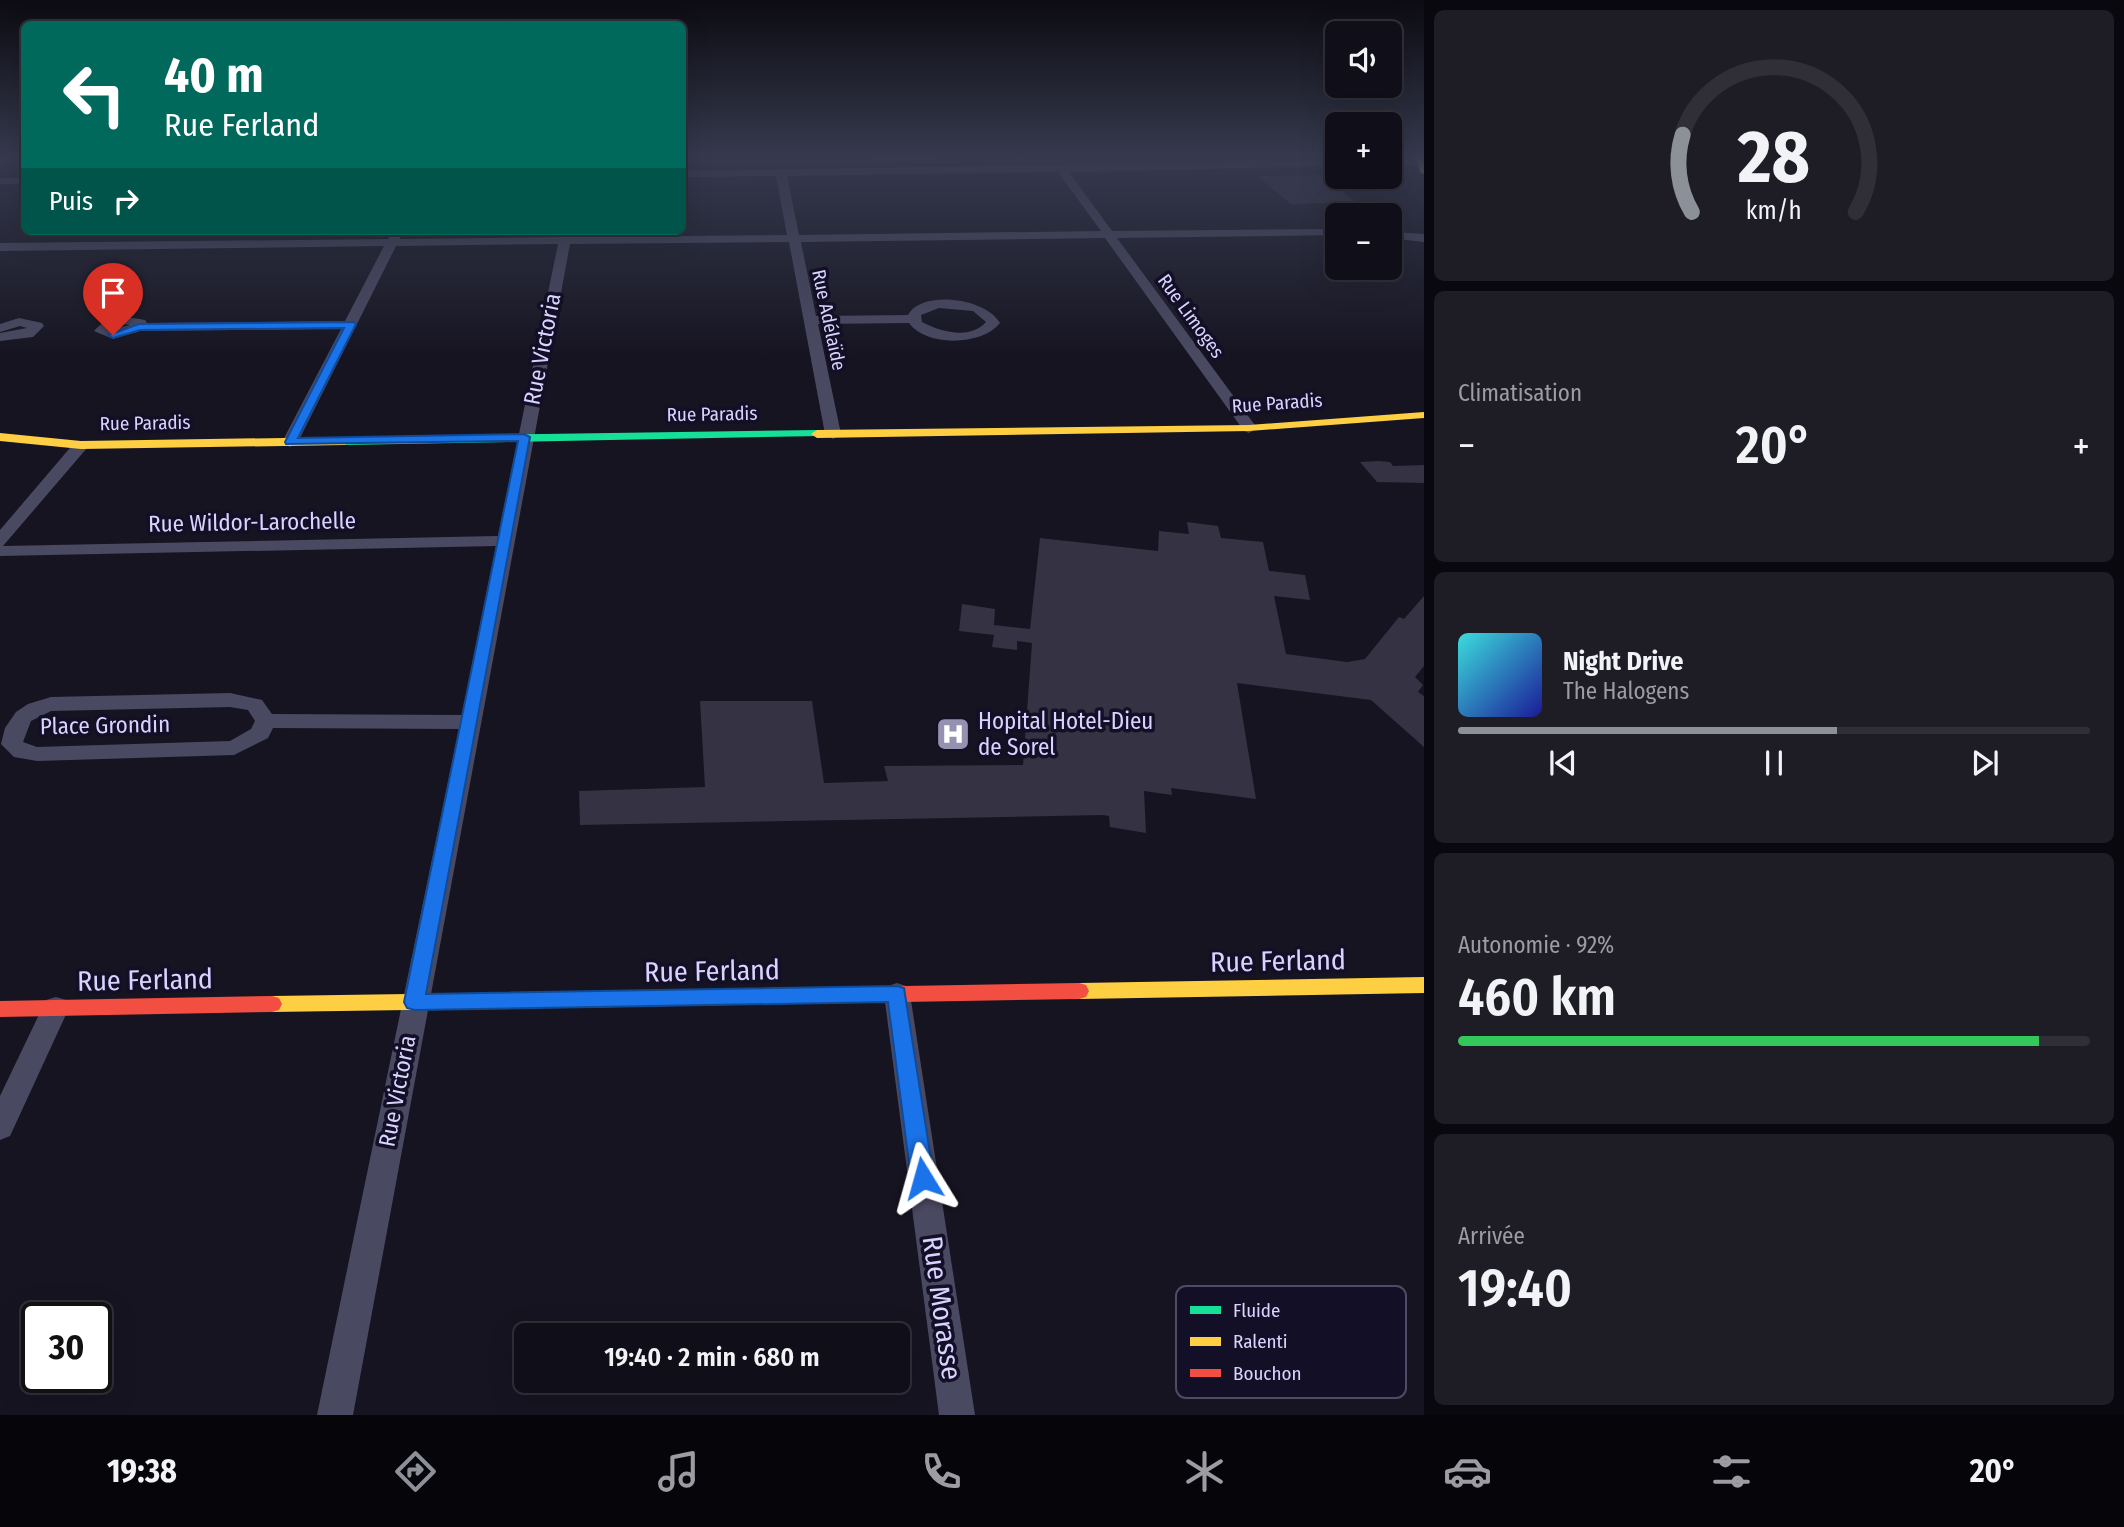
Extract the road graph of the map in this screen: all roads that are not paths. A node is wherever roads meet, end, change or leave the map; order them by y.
1 (790, 224) edge
2 (1101, 224) edge
3 (1325, 232) edge
4 (1107, 233) junction
5 (565, 236) edge
6 (1402, 236) edge
7 (396, 237) edge
8 (1424, 238) edge
9 (793, 239) junction
10 (0, 247) edge
11 (913, 319) junction
12 (810, 320) junction
13 (351, 324) junction
14 (139, 327) dead end
15 (0, 328) edge
16 (0, 337) edge
17 (1424, 415) edge
18 (1248, 428) junction
19 (833, 434) junction
20 (0, 437) edge
21 (524, 437) junction
22 (290, 442) junction
23 (81, 445) junction
24 (0, 541) edge
25 (505, 541) junction
26 (0, 551) edge
27 (266, 721) junction
28 (468, 722) junction
29 (1424, 985) edge
30 (897, 994) junction
31 (415, 1002) junction
32 (56, 1008) junction
33 (0, 1009) edge
34 (0, 1127) edge
35 (335, 1415) edge
36 (957, 1415) edge

1 - 9 street, Rue Adélaïde
2 - 4 street, Rue Limoges
3 - 4 street
4 - 9 street
4 - 18 street, Rue Limoges
5 - 7 street
5 - 9 street
5 - 21 street, Rue Victoria
6 - 8 street
7 - 10 street
7 - 13 street
9 - 12 street, Rue Adélaïde
11 - 11 street
11 - 12 street
12 - 19 street, Rue Adélaïde
13 - 14 street
13 - 22 street
15 - 16 street
17 - 18 street, Rue Paradis
18 - 19 street, Rue Paradis
19 - 21 street, Rue Paradis
20 - 23 street, Rue Paradis
21 - 22 street, Rue Paradis
21 - 25 street, Rue Victoria
22 - 23 street, Rue Paradis
23 - 24 street
25 - 26 street, Rue Wildor-Larochelle
25 - 28 street, Rue Victoria
27 - 27 street, Place Grondin
27 - 28 street
28 - 31 street, Rue Victoria
29 - 30 street, Rue Ferland
30 - 31 street, Rue Ferland
30 - 36 street, Rue Morasse
31 - 32 street, Rue Ferland
31 - 35 street, Rue Victoria
32 - 33 street, Rue Ferland
32 - 34 street

